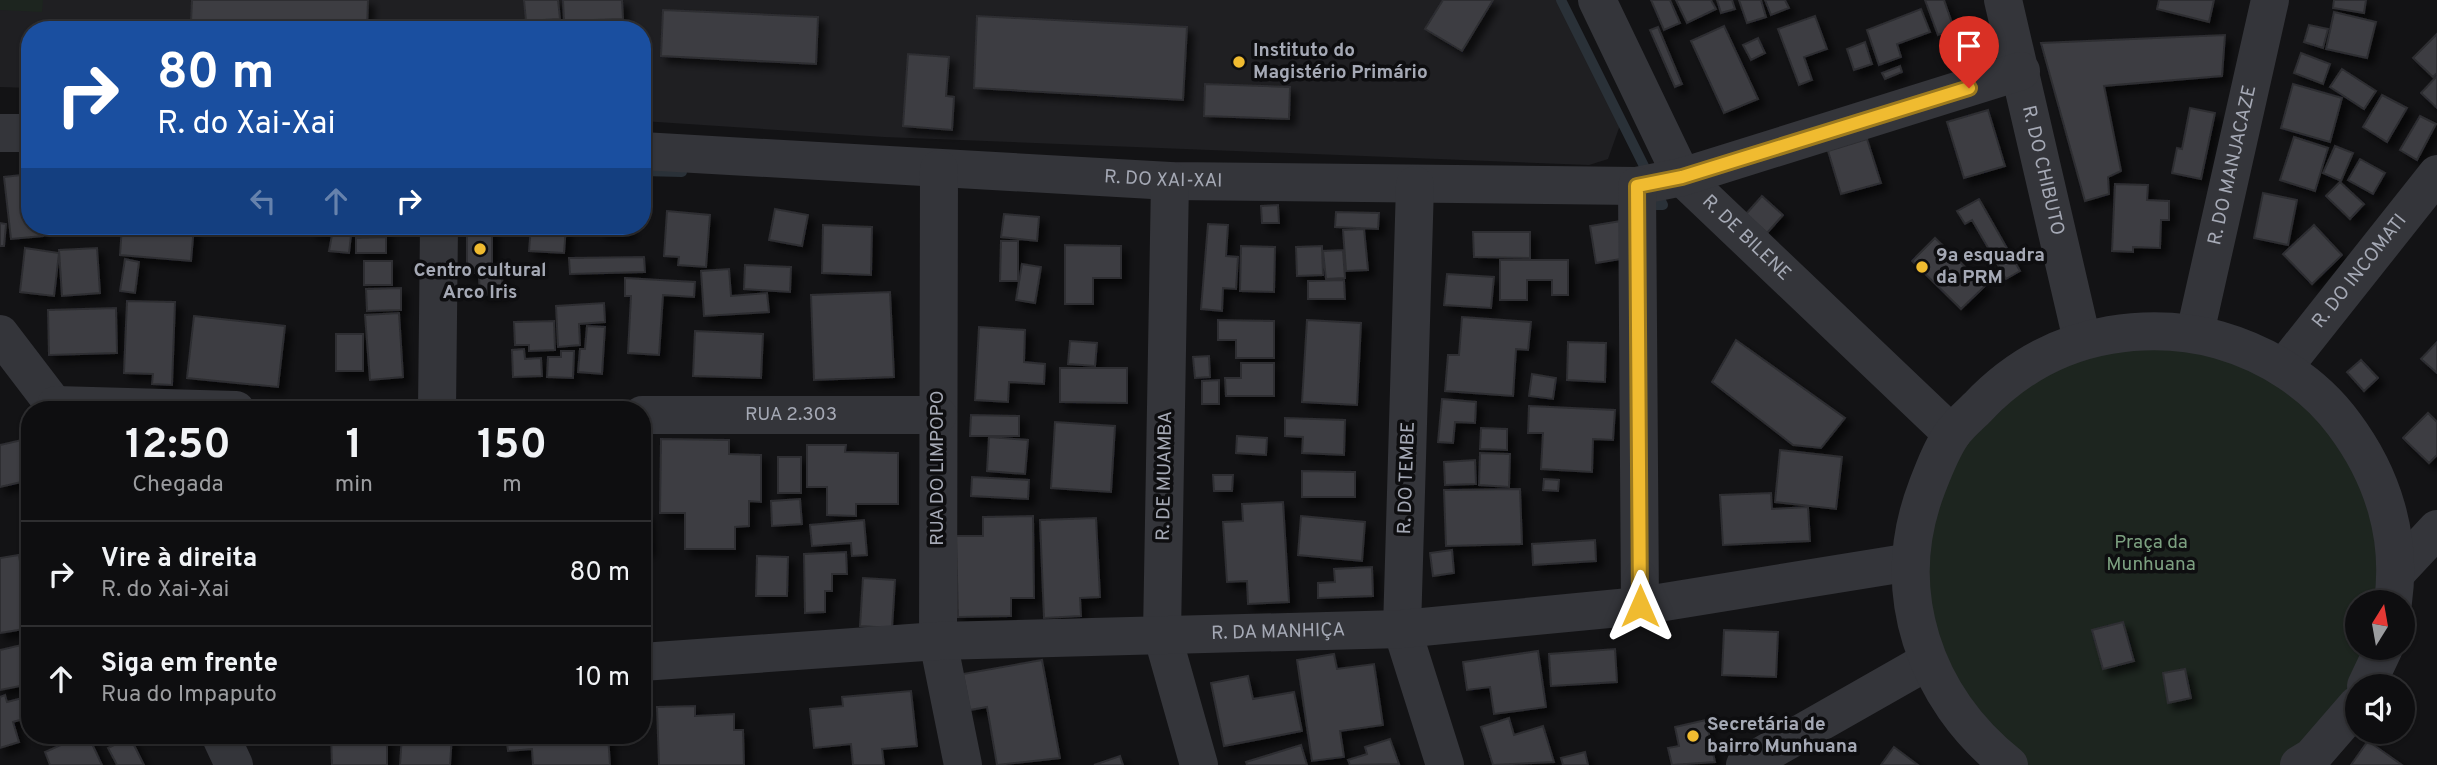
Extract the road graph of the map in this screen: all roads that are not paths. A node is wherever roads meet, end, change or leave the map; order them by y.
1 (1597, 0) edge
2 (2003, 0) edge
3 (2270, 0) edge
4 (2021, 71) junction
5 (0, 133) edge
6 (21, 133) edge
7 (651, 152) edge
8 (939, 169) junction
9 (2437, 174) edge
10 (1682, 177) junction
11 (1170, 181) junction
12 (1415, 185) junction
13 (1637, 186) junction
14 (439, 235) edge
15 (2195, 333) junction
16 (0, 334) edge
17 (2082, 340) junction
18 (2284, 367) junction
19 (52, 401) edge
20 (437, 401) edge
21 (651, 415) edge
22 (938, 415) junction
23 (1952, 434) junction
24 (2437, 529) edge
25 (1911, 562) junction
26 (2395, 587) edge
27 (1640, 606) junction
28 (1402, 629) junction
29 (1162, 634) junction
30 (938, 641) junction
31 (651, 661) edge
32 (1928, 661) junction
33 (2345, 719) edge
34 (224, 744) edge
35 (234, 765) edge
36 (963, 765) edge
37 (1199, 765) edge
38 (1445, 765) edge
39 (1745, 765) edge
40 (2009, 765) edge
41 (2299, 765) edge

1 - 10 street, R. DE BILENE
2 - 4 street, R. DO CHIBUTO
3 - 15 street, R. DO MANJACAZE
4 - 10 street, R. DO XAI-XAI
4 - 17 street, R. DO CHIBUTO
5 - 6 street
7 - 8 street, R. DO XAI-XAI
8 - 11 street, R. DO XAI-XAI
8 - 22 street, RUA DO LIMPOPO
9 - 18 street, R. DO INCOMATI
10 - 13 street, R. DO XAI-XAI
10 - 23 street, R. DE BILENE
11 - 12 street, R. DO XAI-XAI
11 - 29 street, R. DE MUAMBA
12 - 13 street, R. DO XAI-XAI
12 - 28 street, R. DO TEMBE
13 - 27 street
14 - 20 street
15 - 17 street
15 - 18 street
16 - 19 street
17 - 23 street
18 - 26 street
21 - 22 street, RUA 2.303
22 - 30 street, RUA DO LIMPOPO
23 - 25 street
24 - 26 street
25 - 27 street, R. DA MANHIÇA
25 - 32 street
27 - 28 street, R. DA MANHIÇA
28 - 29 street, R. DA MANHIÇA
28 - 38 street, R. DO TEMBE
29 - 30 street, R. DA MANHIÇA
29 - 37 street, R. DE MUAMBA
30 - 31 street, R. DA MANHIÇA
30 - 36 street, RUA DO LIMPOPO
32 - 39 street
32 - 40 street
33 - 41 street
34 - 35 street

